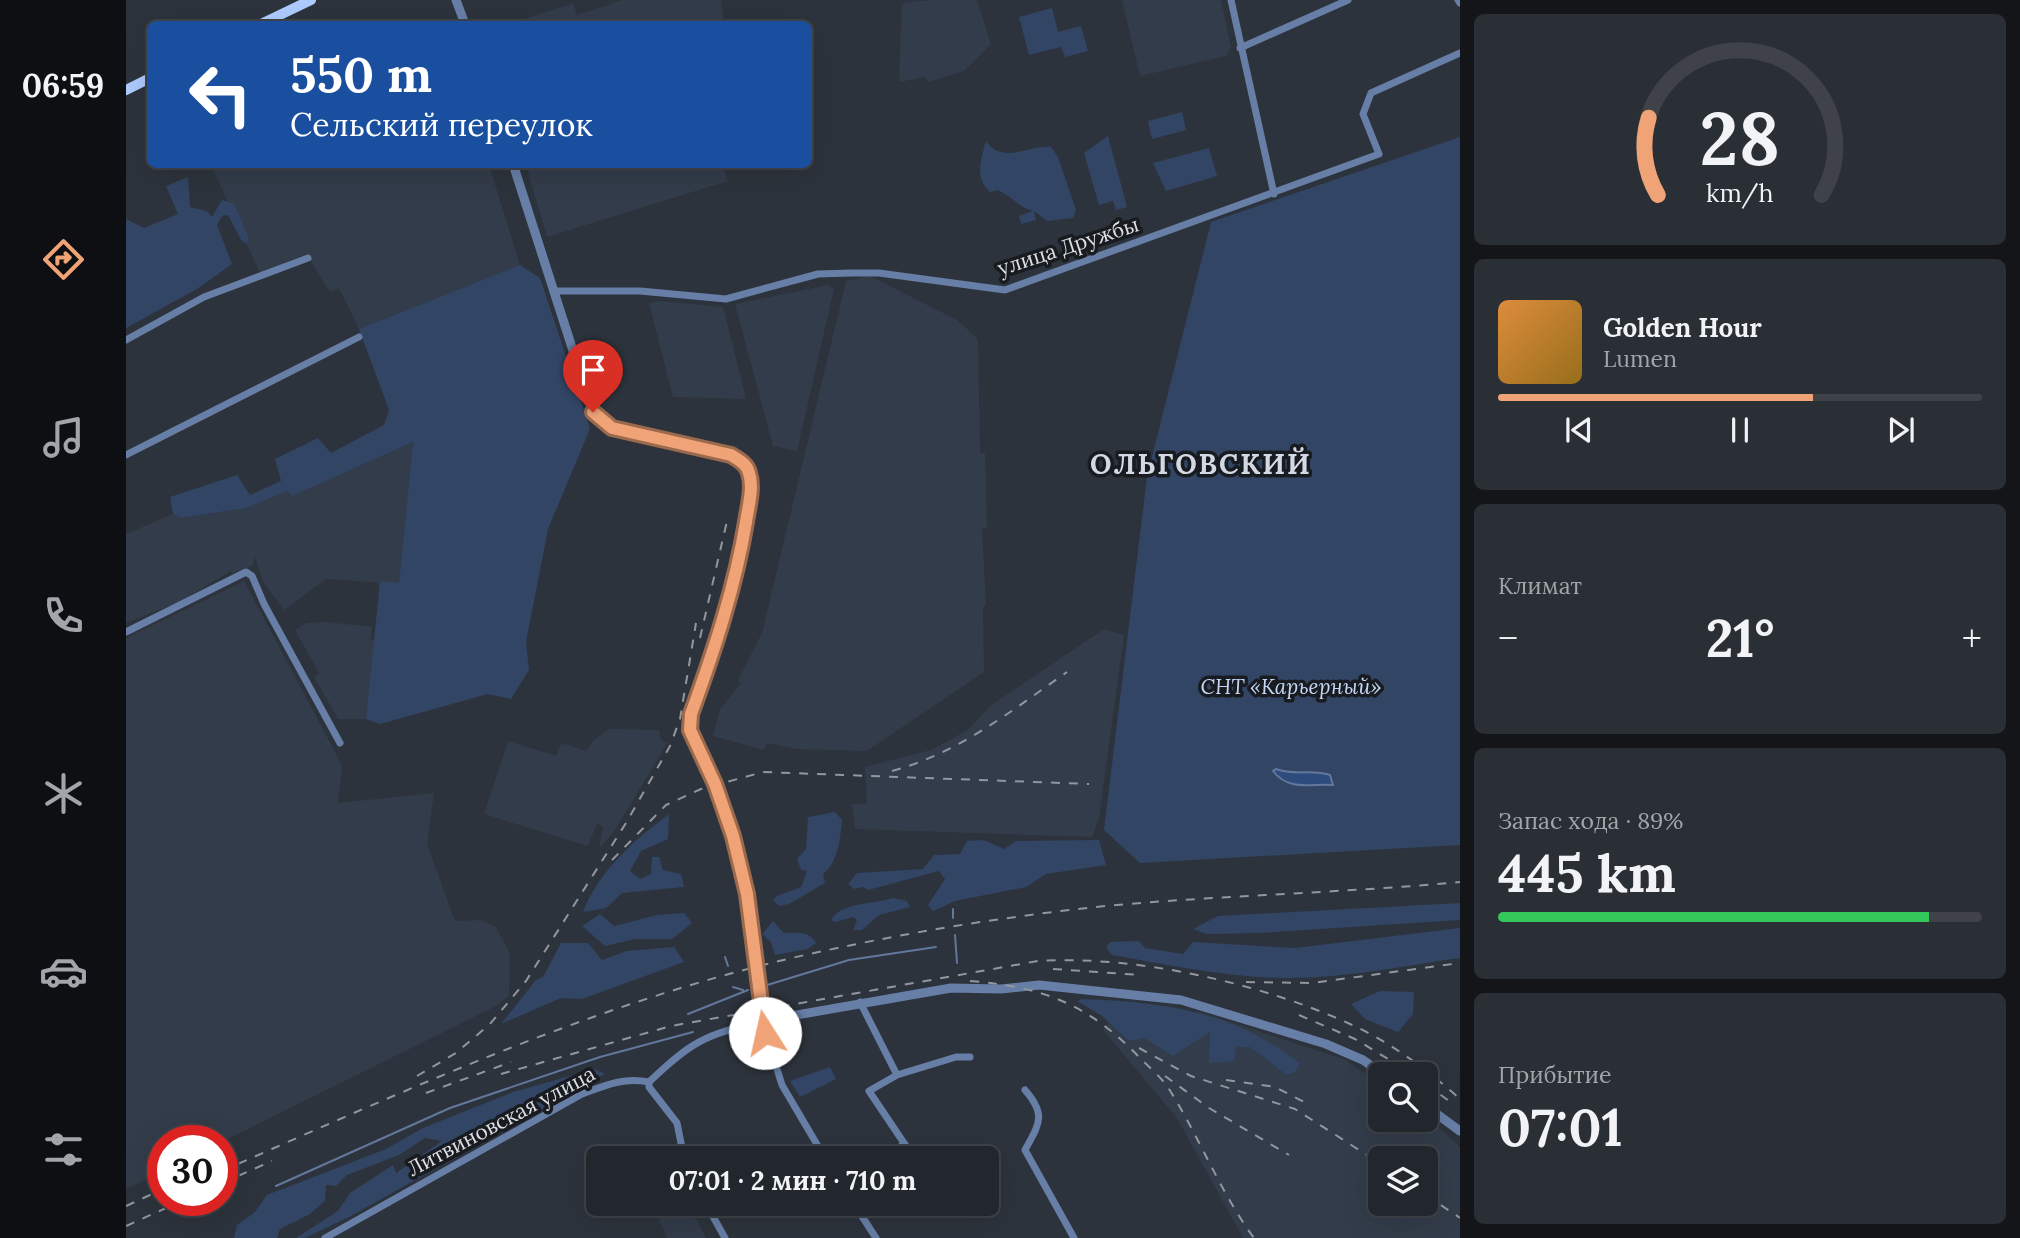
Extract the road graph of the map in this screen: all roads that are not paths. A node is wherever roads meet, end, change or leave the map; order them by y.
1 (311, 0) edge
2 (456, 0) edge
3 (1231, 0) edge
4 (1348, 0) edge
5 (267, 21) edge
6 (464, 21) edge
7 (1240, 48) junction
8 (1460, 53) edge
9 (147, 80) edge
10 (126, 90) edge
11 (514, 168) edge
12 (1274, 194) junction
13 (308, 258) dead end
14 (554, 291) junction
15 (359, 337) dead end
16 (126, 340) edge
17 (126, 455) edge
18 (126, 632) edge
19 (340, 743) dead end
20 (860, 1002) junction
21 (762, 1021) junction
22 (970, 1057) dead end
23 (1368, 1064) edge
24 (897, 1075) junction
25 (649, 1082) junction
26 (1025, 1090) dead end
27 (1438, 1115) edge
28 (1460, 1131) edge
29 (905, 1144) joint
30 (682, 1146) edge
31 (818, 1146) edge
32 (901, 1146) edge
33 (713, 1216) edge
34 (862, 1216) edge
35 (325, 1238) edge
36 (725, 1238) edge
37 (876, 1238) edge
38 (1074, 1238) edge

1 - 5 main road
2 - 6 street
3 - 7 street
4 - 7 street
7 - 12 street
8 - 12 street, улица Дружбы
9 - 10 main road
11 - 14 street
12 - 14 street, улица Дружбы
13 - 16 street
14 - 21 street
15 - 17 street
18 - 19 street
20 - 21 street
20 - 23 street
20 - 24 street
21 - 25 street
21 - 31 street
22 - 24 street
24 - 29 street
25 - 30 street
25 - 35 street, Литвиновская улица
26 - 38 street
27 - 28 street
29 - 32 street
33 - 36 street
34 - 37 street

